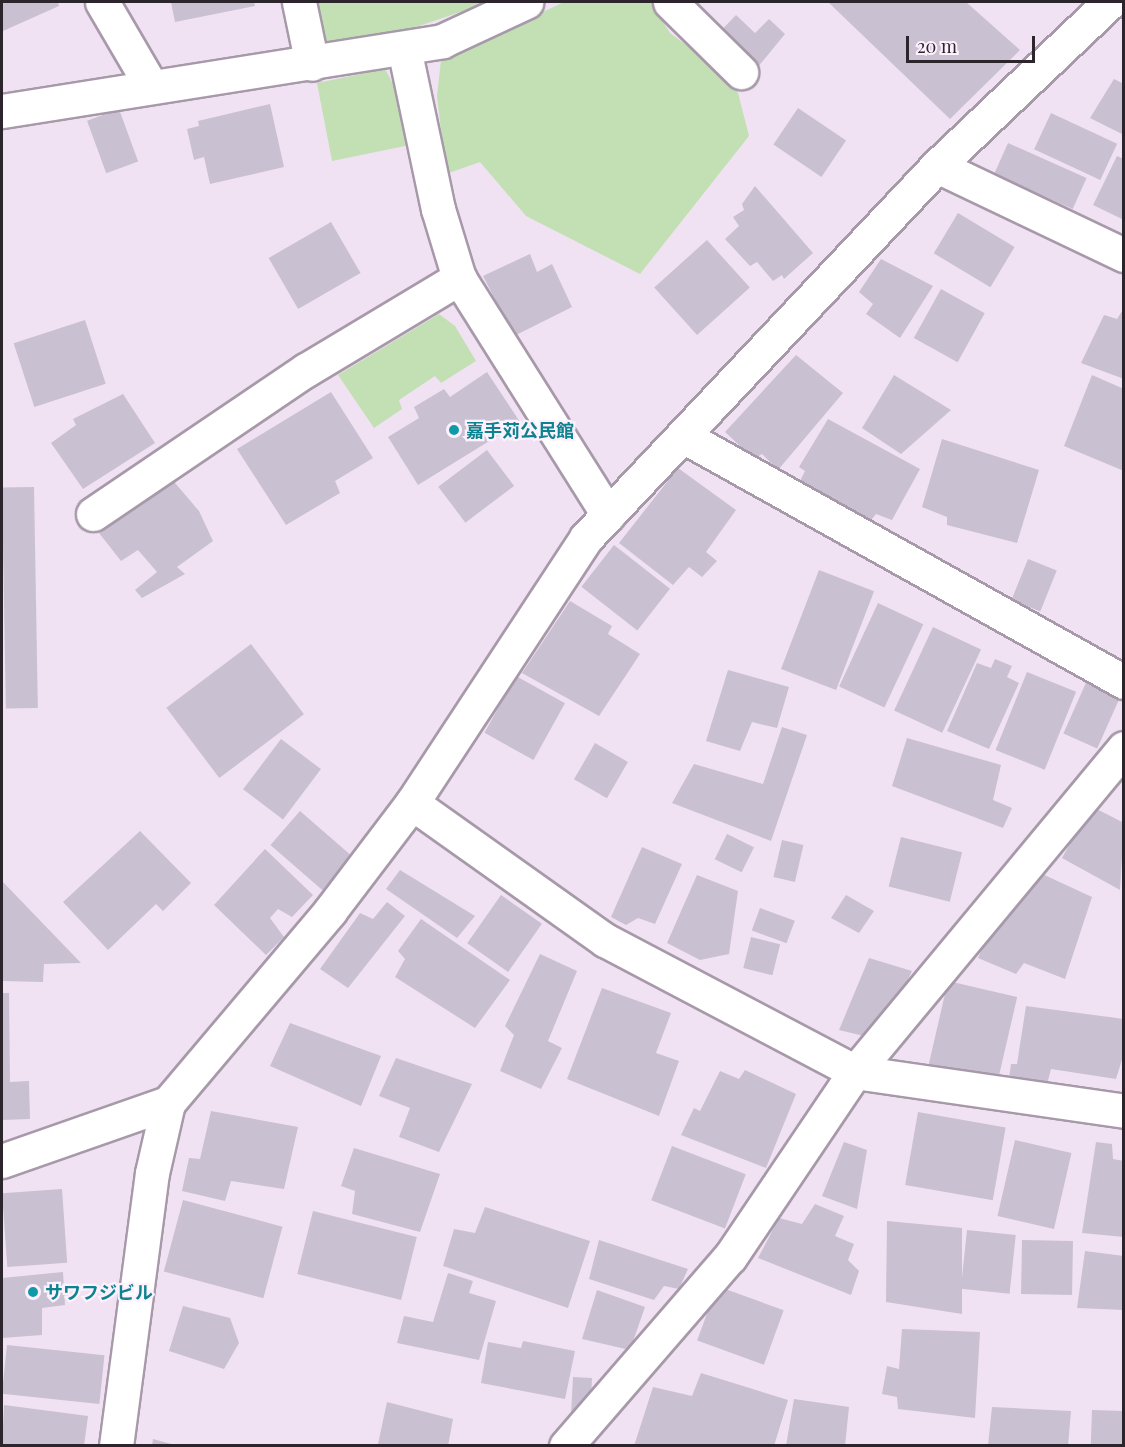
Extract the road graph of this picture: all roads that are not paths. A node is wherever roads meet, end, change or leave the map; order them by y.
1 (102, 2) edge
2 (298, 2) edge
3 (526, 2) edge
4 (670, 2) edge
5 (1110, 2) edge
6 (404, 48) junction
7 (312, 64) junction
8 (741, 72) dead end
9 (151, 86) junction
10 (2, 111) edge
11 (937, 166) junction
12 (1124, 255) edge
13 (459, 278) junction
14 (683, 436) junction
15 (93, 514) dead end
16 (608, 515) junction
17 (1124, 682) edge
18 (1124, 748) edge
19 (412, 803) junction
20 (855, 1072) junction
21 (168, 1103) junction
22 (1124, 1111) edge
23 (2, 1161) edge
24 (116, 1446) edge
25 (566, 1446) edge

1 - 9 street
2 - 7 street
3 - 6 street
4 - 8 street
5 - 11 street
6 - 7 street
6 - 13 street
7 - 9 street
9 - 10 street
11 - 12 street
11 - 14 street
13 - 15 street
13 - 16 street
14 - 16 street
14 - 17 street
16 - 19 street
18 - 20 street
19 - 20 street
19 - 21 street
20 - 22 street
20 - 25 street
21 - 23 street
21 - 24 street

